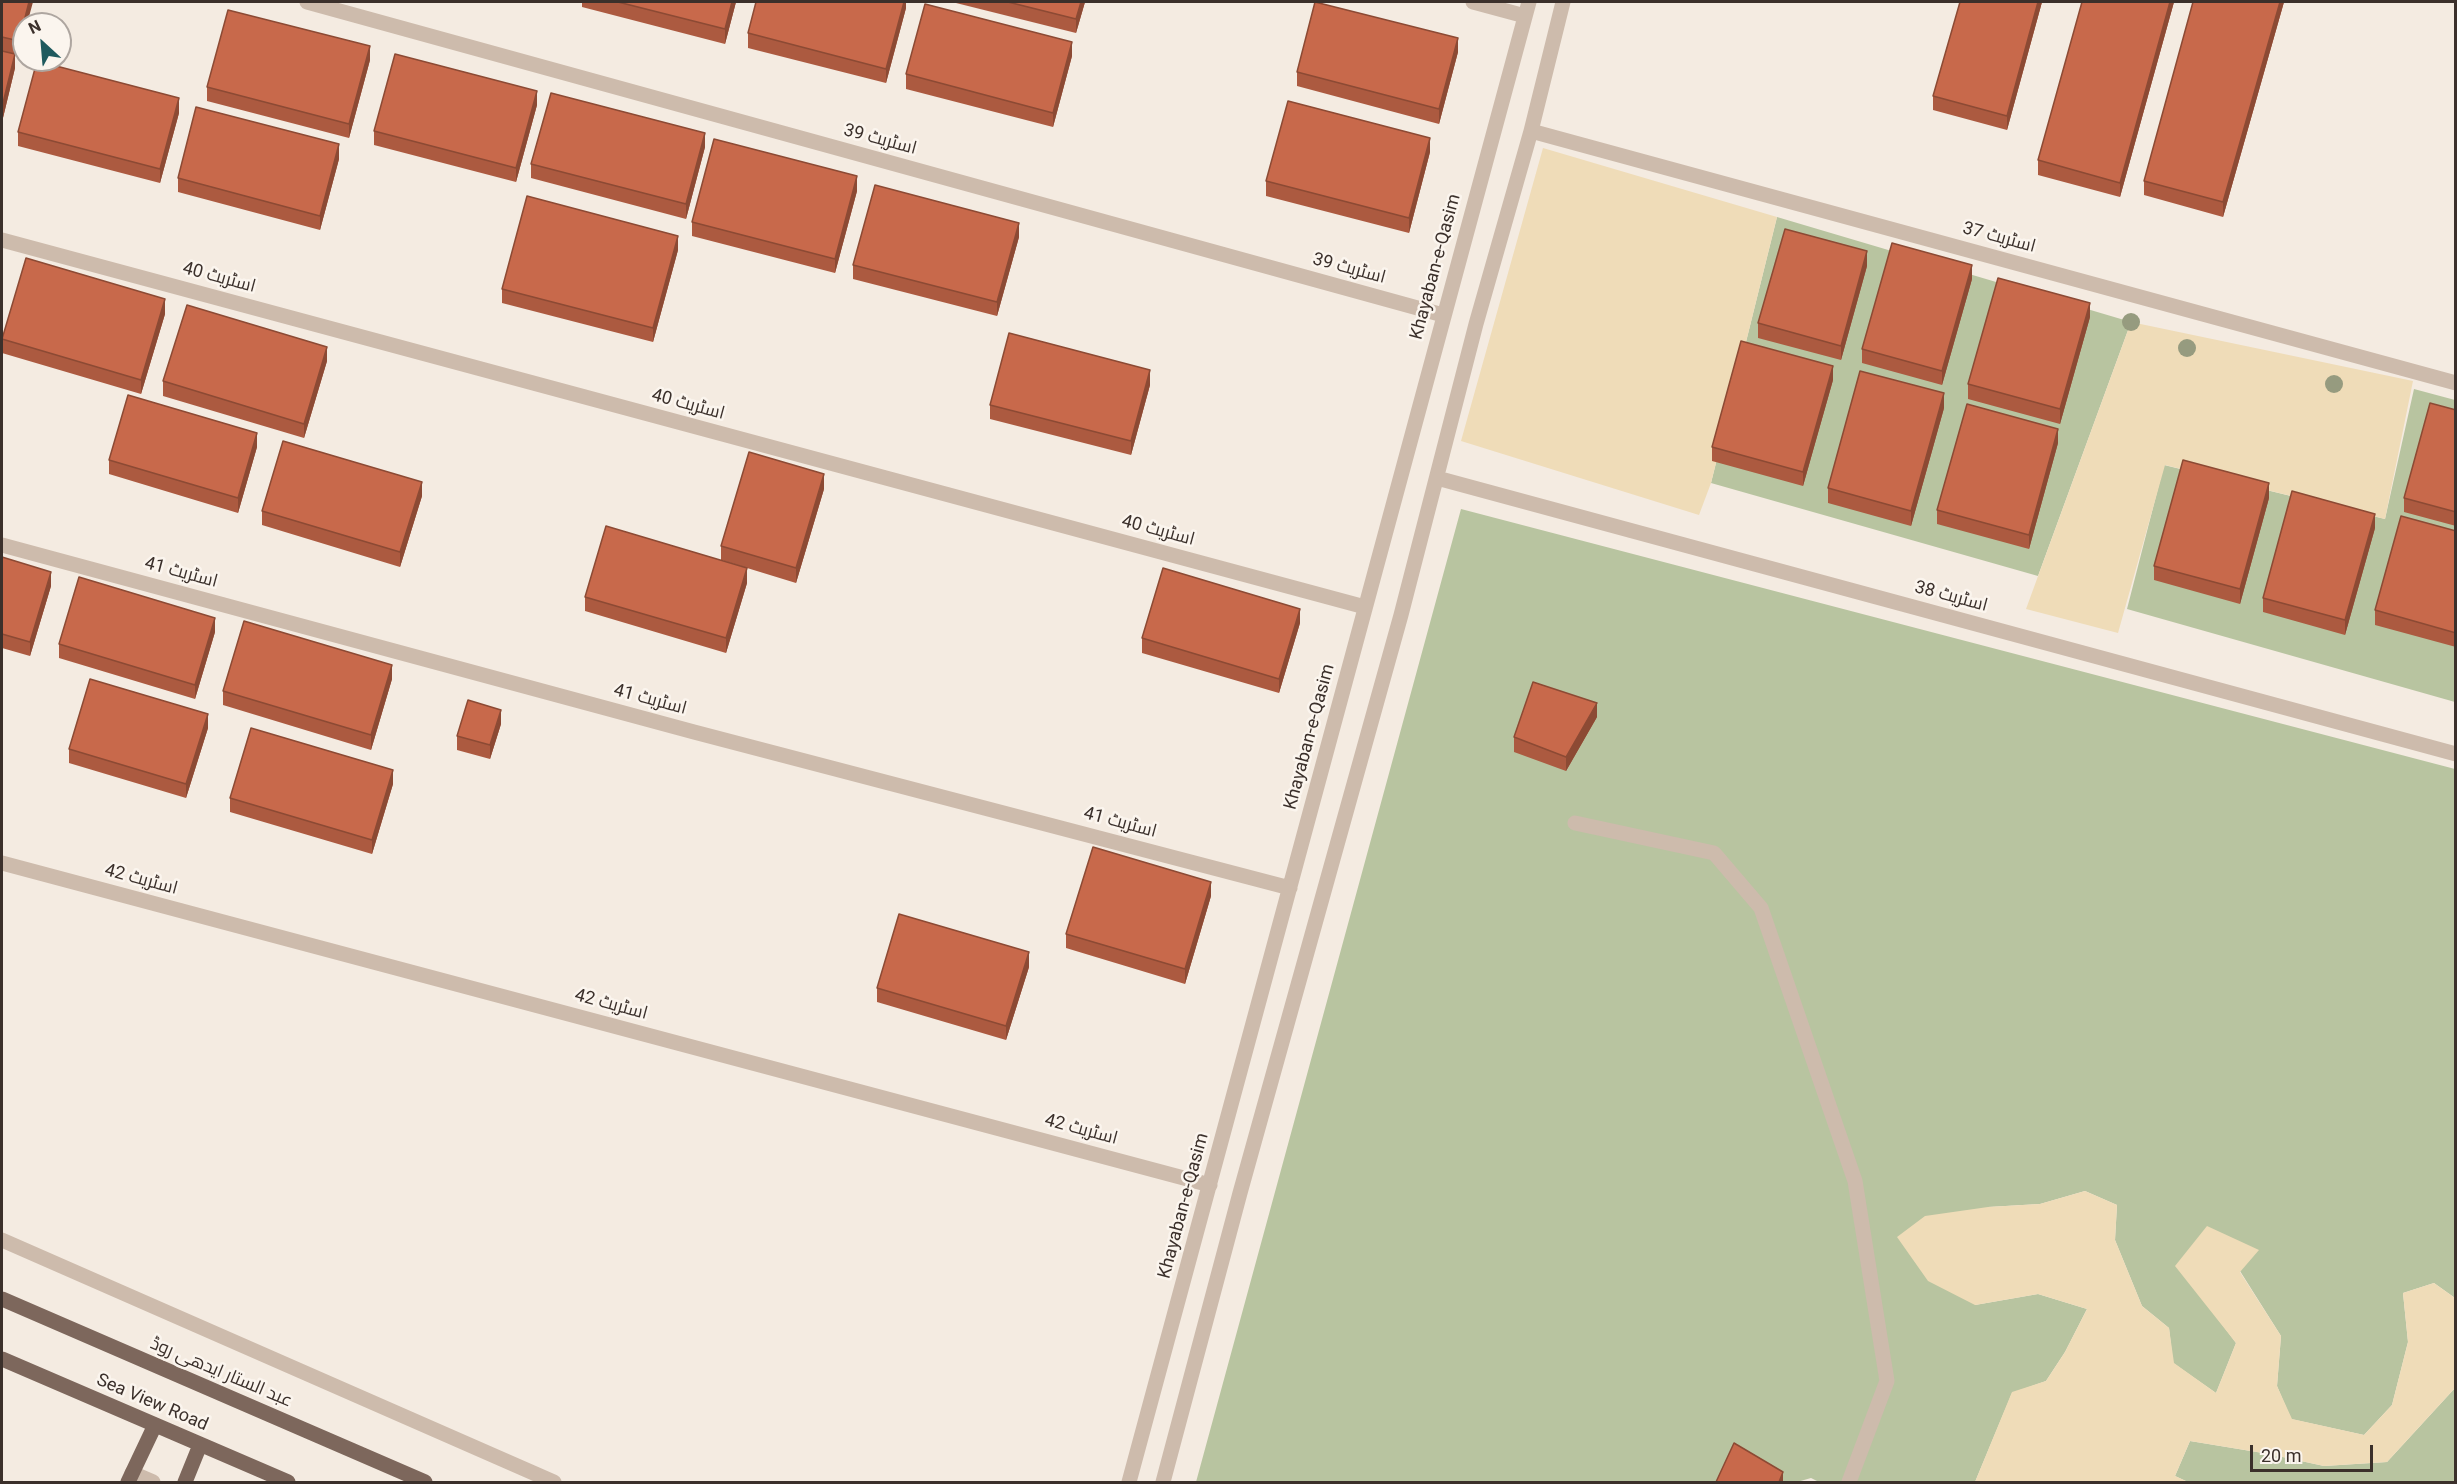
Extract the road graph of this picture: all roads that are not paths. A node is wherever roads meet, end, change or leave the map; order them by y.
1 (307, 2) edge
2 (1473, 2) edge
3 (1563, 2) edge
4 (1527, 9) edge
5 (1531, 131) junction
6 (2, 240) edge
7 (1443, 315) junction
8 (2456, 383) edge
9 (1437, 478) junction
10 (2, 545) edge
11 (1365, 607) junction
12 (2456, 754) edge
13 (1575, 823) dead end
14 (2, 863) edge
15 (1290, 888) junction
16 (1210, 1185) junction
17 (2, 1240) edge
18 (2, 1299) edge
19 (2, 1359) edge
20 (155, 1425) junction
21 (200, 1445) junction
22 (130, 1478) edge
23 (153, 1482) edge
24 (185, 1482) edge
25 (288, 1482) edge
26 (425, 1482) edge
27 (554, 1482) edge
28 (1129, 1482) edge
29 (1163, 1482) edge
30 (1849, 1482) edge

1 - 7 street, اسٹریٹ 39
2 - 4 street
3 - 5 street
4 - 7 street, Khayaban-e-Qasim
5 - 8 street, اسٹریٹ 37
5 - 9 street
6 - 11 street, اسٹریٹ 40
7 - 11 street, Khayaban-e-Qasim
9 - 12 street, اسٹریٹ 38
9 - 29 street
10 - 15 street, اسٹریٹ 41
11 - 15 street, Khayaban-e-Qasim
13 - 30 street
14 - 16 street, اسٹریٹ 42
15 - 16 street, Khayaban-e-Qasim
16 - 28 street, Khayaban-e-Qasim
17 - 27 street
18 - 26 main road, عبد الستار ایدھی روڈ
19 - 20 main road, Sea View Road
20 - 21 main road, Sea View Road
20 - 22 main road
21 - 24 main road
21 - 25 main road, Sea View Road
22 - 23 street

